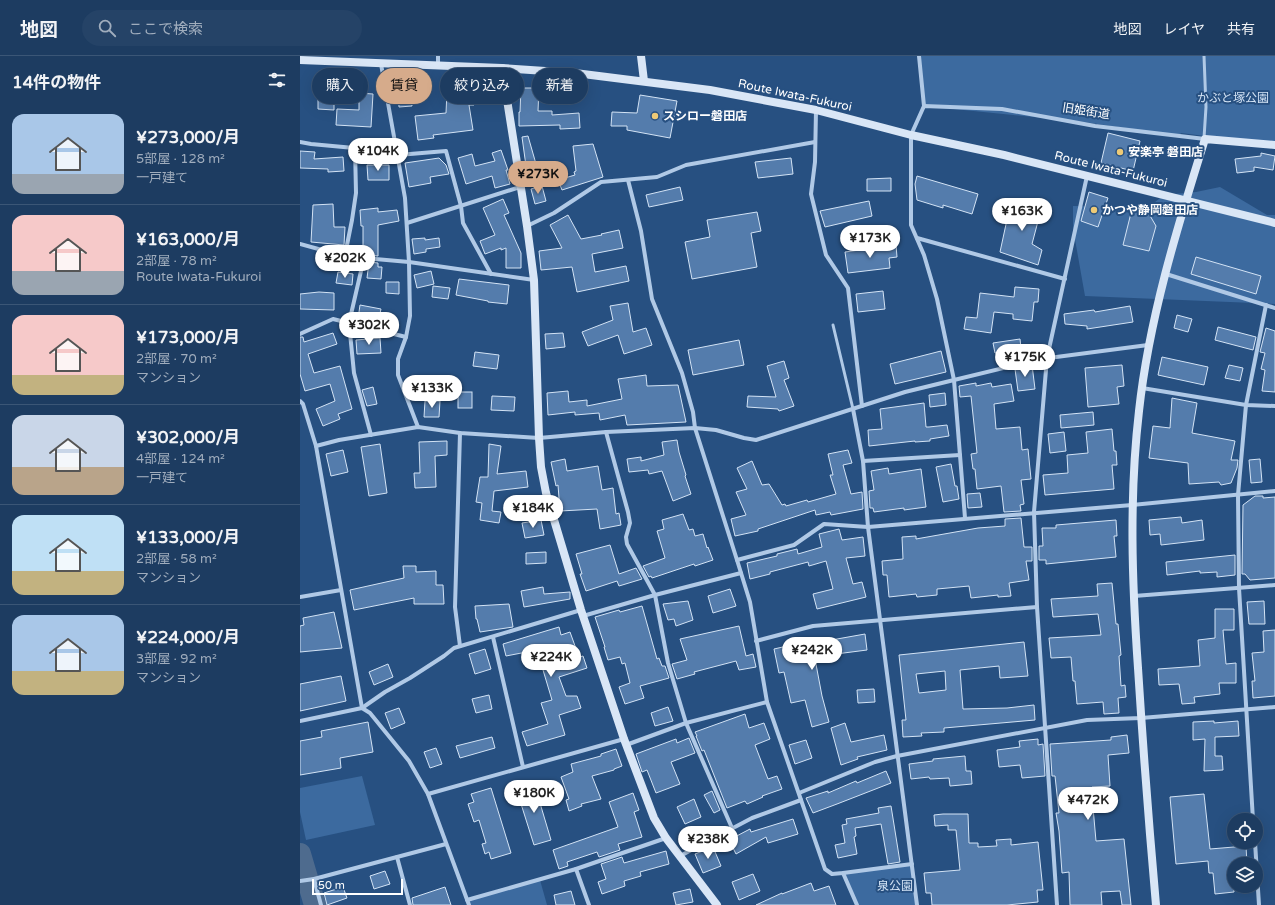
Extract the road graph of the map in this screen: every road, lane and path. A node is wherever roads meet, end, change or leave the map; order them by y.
1 (438, 56) edge
2 (641, 56) edge
3 (918, 56) edge
4 (1204, 56) edge
5 (300, 60) edge
6 (381, 64) junction
7 (438, 66) junction
8 (502, 68) edge
9 (524, 70) edge
10 (644, 81) junction
11 (507, 104) edge
12 (924, 106) junction
13 (816, 110) junction
14 (911, 135) junction
15 (1204, 139) junction
16 (300, 142) edge
17 (815, 142) junction
18 (1275, 145) edge
19 (355, 148) junction
20 (397, 154) junction
21 (1087, 176) junction
22 (628, 180) junction
23 (520, 187) junction
24 (1186, 200) junction
25 (461, 206) junction
26 (407, 223) junction
27 (1275, 223) edge
28 (526, 226) junction
29 (917, 238) junction
30 (300, 244) edge
31 (345, 255) junction
32 (364, 258) junction
33 (409, 262) junction
34 (491, 274) junction
35 (1166, 274) junction
36 (1065, 279) junction
37 (534, 280) junction
38 (1266, 305) junction
39 (1275, 308) edge
40 (350, 323) junction
41 (833, 325) dead end
42 (300, 334) edge
43 (406, 337) junction
44 (1148, 345) junction
45 (1047, 358) junction
46 (954, 380) junction
47 (1142, 388) junction
48 (300, 401) edge
49 (1246, 405) junction
50 (862, 406) junction
51 (1275, 406) edge
52 (853, 409) junction
53 (418, 427) junction
54 (695, 428) junction
55 (606, 432) junction
56 (460, 433) junction
57 (371, 435) junction
58 (539, 438) junction
59 (316, 446) junction
60 (960, 455) junction
61 (863, 461) junction
62 (1275, 491) edge
63 (1238, 494) junction
64 (1132, 505) junction
65 (1034, 512) junction
66 (965, 518) junction
67 (868, 527) junction
68 (737, 560) junction
69 (741, 573) junction
70 (1275, 585) edge
71 (1239, 588) junction
72 (341, 590) junction
73 (655, 595) junction
74 (1133, 596) junction
75 (300, 597) edge
76 (1037, 607) junction
77 (582, 613) junction
78 (879, 621) junction
79 (493, 637) junction
80 (756, 641) junction
81 (460, 646) junction
82 (766, 702) junction
83 (1275, 707) edge
84 (362, 708) junction
85 (1246, 709) junction
86 (1141, 718) junction
87 (300, 721) edge
88 (686, 724) junction
89 (1044, 728) junction
90 (625, 742) junction
91 (898, 756) junction
92 (523, 767) junction
93 (799, 793) junction
94 (428, 794) junction
95 (801, 800) junction
96 (1253, 813) edge
97 (732, 828) junction
98 (666, 838) junction
99 (446, 844) junction
100 (1255, 849) edge
101 (680, 856) junction
102 (397, 857) junction
103 (912, 864) junction
104 (576, 869) junction
105 (843, 873) junction
106 (314, 879) junction
107 (300, 881) edge
108 (468, 900) junction
109 (321, 905) edge
110 (410, 905) edge
111 (470, 905) edge
112 (589, 905) edge
113 (716, 905) edge
114 (857, 905) edge
115 (917, 905) edge
116 (1057, 905) edge
117 (1156, 905) edge
118 (1259, 905) edge

1 - 7 street
2 - 10 street
3 - 12 street
4 - 15 lane
5 - 6 street, Route Iwata-Fukuroi
6 - 7 street, Route Iwata-Fukuroi
6 - 20 street
7 - 8 street, Route Iwata-Fukuroi
9 - 10 street, Route Iwata-Fukuroi
10 - 13 street, Route Iwata-Fukuroi
11 - 23 street
12 - 14 street
12 - 15 street, 旧姫街道
13 - 14 street, Route Iwata-Fukuroi
13 - 17 street
14 - 21 street, Route Iwata-Fukuroi
14 - 29 street
15 - 18 street, 旧姫街道
15 - 24 street
16 - 19 street
17 - 22 street
17 - 50 street
19 - 20 street
19 - 31 street
20 - 25 street
20 - 26 street
21 - 24 street, Route Iwata-Fukuroi
21 - 36 street
22 - 28 street
22 - 54 street
23 - 25 street
23 - 28 street
24 - 27 street, Route Iwata-Fukuroi
24 - 35 street
25 - 26 street
25 - 34 street
26 - 33 street
28 - 37 street
29 - 36 street
29 - 46 street
30 - 31 street
31 - 32 street
32 - 33 street
32 - 40 street
33 - 34 street
33 - 43 street
34 - 37 street
35 - 38 street
35 - 44 street
36 - 45 street
37 - 58 street
38 - 39 street
38 - 49 street
40 - 42 street
40 - 43 street
40 - 57 street
41 - 52 lane
43 - 53 street
44 - 45 street
44 - 47 street
45 - 46 street
45 - 65 street
46 - 50 street
46 - 60 street
47 - 49 street
47 - 64 street
48 - 59 street
49 - 51 street
49 - 63 street
50 - 52 street
52 - 54 street
52 - 61 street
53 - 56 street
53 - 57 street
54 - 55 street
54 - 68 street
55 - 58 street
55 - 73 street
56 - 58 street
56 - 81 street
57 - 59 street
58 - 77 street
59 - 72 street
60 - 61 street
60 - 66 street
61 - 67 street
62 - 63 street
63 - 64 street
63 - 71 street
64 - 65 street
64 - 74 street
65 - 66 street
65 - 76 street
66 - 67 street
67 - 68 street
67 - 78 street
68 - 69 street
69 - 73 street
69 - 80 street
70 - 71 street
71 - 74 street
71 - 85 street
72 - 75 street
72 - 84 street
73 - 77 street
73 - 88 street
74 - 86 street
76 - 78 street
76 - 89 street
77 - 79 street
77 - 90 street
78 - 80 street
78 - 91 street
79 - 81 street
79 - 92 street
80 - 82 street
81 - 84 street
82 - 88 street
82 - 93 street
83 - 85 street
84 - 87 street
84 - 94 street
85 - 86 street
85 - 96 street
86 - 89 street
86 - 117 street
88 - 90 street
88 - 97 street
89 - 91 street
89 - 116 street
90 - 92 street
90 - 98 street
91 - 93 street
91 - 103 street
92 - 94 street
93 - 95 street
94 - 99 street
95 - 97 street
95 - 105 street
97 - 101 street
98 - 101 street
98 - 104 street
99 - 102 street
99 - 108 street
100 - 118 street
101 - 113 street
102 - 106 street
102 - 110 street
103 - 105 street
103 - 115 street
104 - 108 street
104 - 112 street
105 - 114 street
106 - 107 street
106 - 109 street
108 - 111 street

